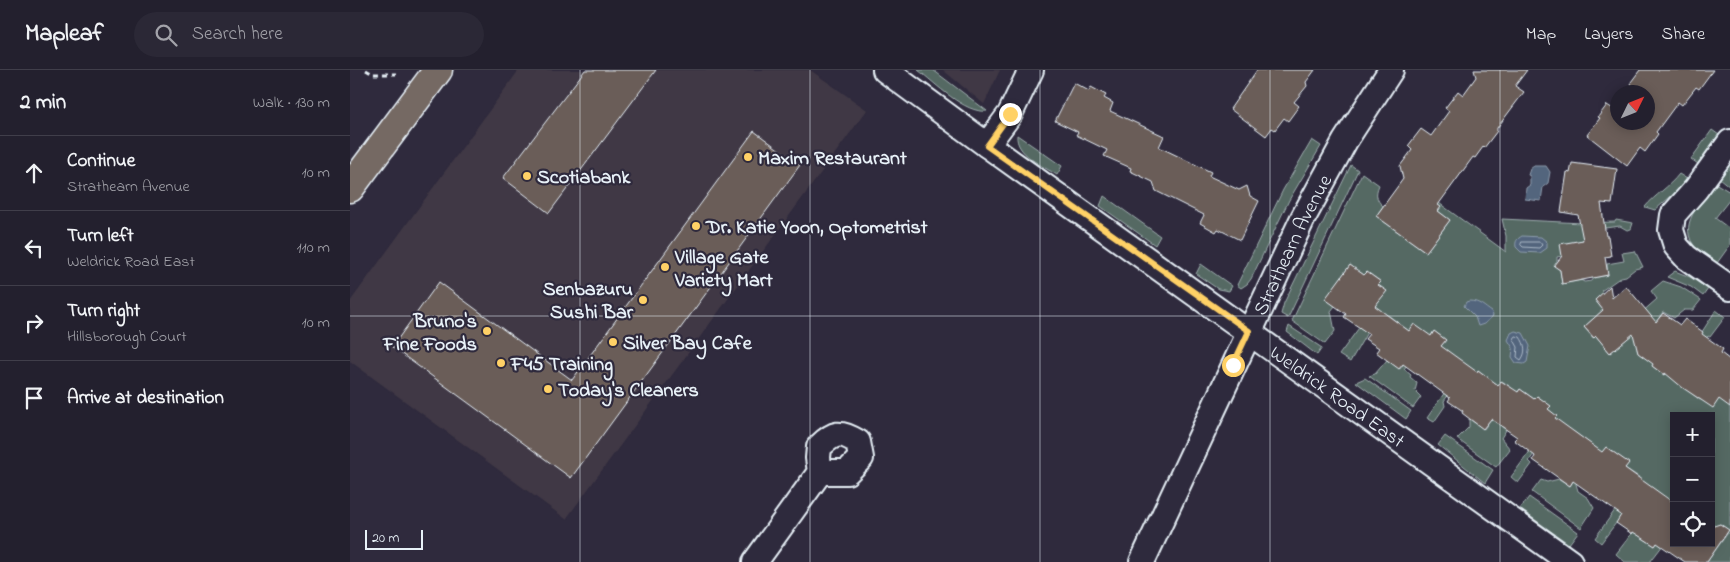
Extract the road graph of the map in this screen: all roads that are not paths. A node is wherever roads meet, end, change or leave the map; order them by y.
1 (438, 70) edge
2 (886, 70) edge
3 (1031, 70) edge
4 (1391, 70) edge
5 (1730, 142) edge
6 (987, 146) junction
7 (350, 188) edge
8 (1730, 288) edge
9 (1249, 331) junction
10 (820, 472) dead end
11 (755, 562) edge
12 (1142, 562) edge
13 (1570, 562) edge

1 - 7 main road
2 - 6 street, Weldrick Road East
3 - 6 street
4 - 9 street, Strathearn Avenue
5 - 8 street
6 - 9 street, Weldrick Road East
9 - 12 street, Strathearn Avenue
9 - 13 street, Weldrick Road East
10 - 11 street

